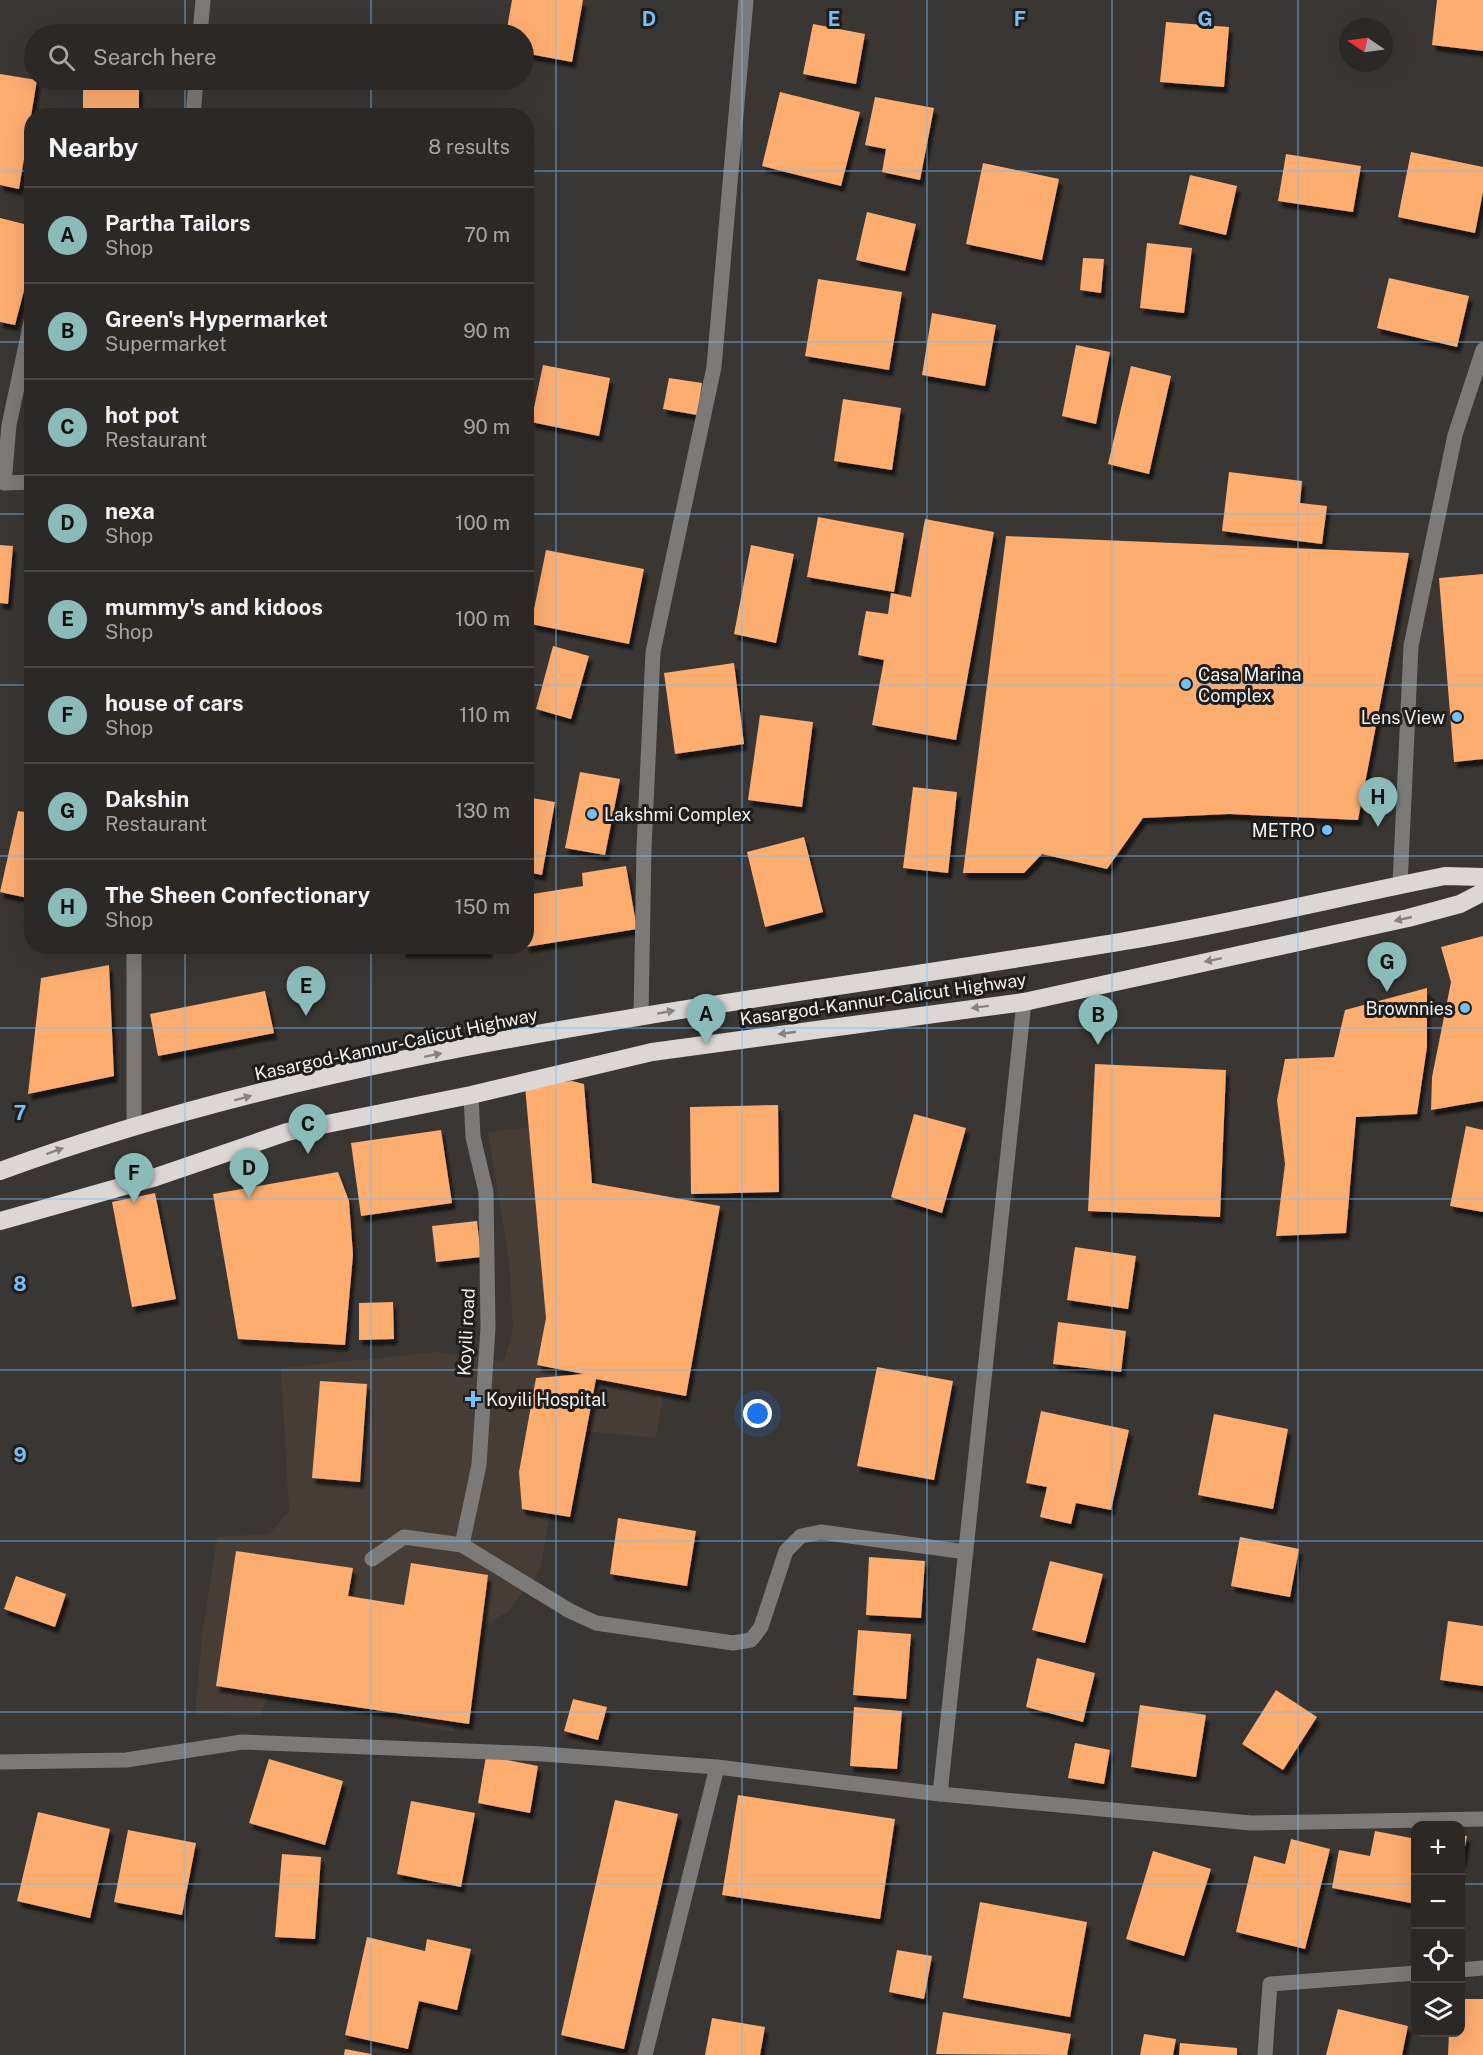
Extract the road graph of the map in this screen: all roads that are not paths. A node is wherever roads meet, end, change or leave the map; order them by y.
1 (203, 0) edge
2 (746, 0) edge
3 (201, 24) edge
4 (195, 90) edge
5 (194, 108) edge
6 (1483, 350) edge
7 (24, 355) edge
8 (24, 482) edge
9 (2, 483) edge
10 (1483, 877) edge
11 (1400, 885) junction
12 (1483, 892) edge
13 (134, 954) edge
14 (1024, 1002) junction
15 (640, 1016) junction
16 (471, 1095) junction
17 (134, 1128) junction
18 (0, 1171) edge
19 (0, 1221) edge
20 (462, 1545) junction
21 (966, 1552) junction
22 (372, 1559) dead end
23 (0, 1762) edge
24 (717, 1767) junction
25 (940, 1794) junction
26 (1483, 1819) edge
27 (1483, 1968) edge
28 (1465, 1970) edge
29 (1411, 1973) edge
30 (645, 2055) edge
31 (1265, 2055) edge

1 - 3 street
2 - 15 street
4 - 5 street
6 - 11 street
7 - 9 street
8 - 9 street
10 - 11 highway, Kasargod-Kannur-Calicut Highway
15 -> 11 highway, Kasargod-Kannur-Calicut Highway
12 -> 14 highway, Kasargod-Kannur-Calicut Highway
13 - 17 street
14 -> 16 highway, Kasargod-Kannur-Calicut Highway
14 - 21 street
17 -> 15 highway, Kasargod-Kannur-Calicut Highway
16 - 19 highway, Kasargod-Kannur-Calicut Highway
16 - 20 street, Koyili road
18 -> 17 highway, Kasargod-Kannur-Calicut Highway
20 - 21 street
20 - 22 street
21 - 25 street
23 - 24 street
24 - 25 street
24 - 30 street
25 - 26 street
27 - 28 street
29 - 31 street

